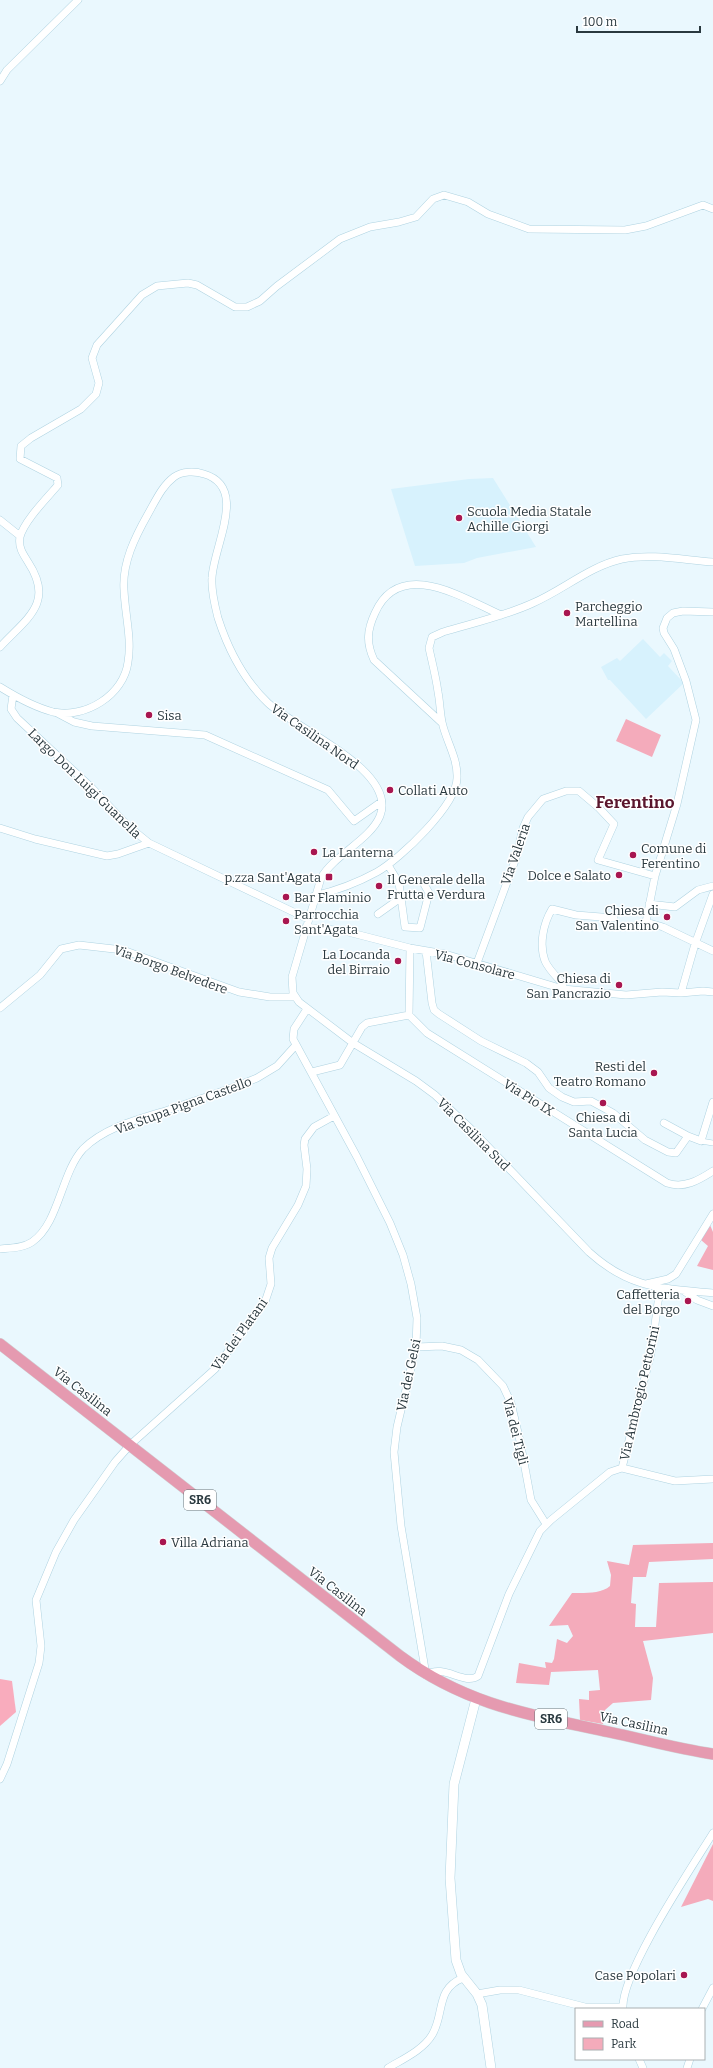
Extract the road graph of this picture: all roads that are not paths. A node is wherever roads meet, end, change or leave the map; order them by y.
1 (78, 0) edge
2 (0, 81) edge
3 (713, 209) edge
4 (0, 520) edge
5 (20, 536) junction
6 (713, 562) edge
7 (713, 612) edge
8 (501, 615) junction
9 (0, 647) edge
10 (0, 687) edge
11 (13, 695) junction
12 (56, 712) junction
13 (442, 723) junction
14 (381, 802) junction
15 (0, 828) edge
16 (149, 843) junction
17 (388, 865) junction
18 (655, 876) junction
19 (424, 884) dead end
20 (713, 886) edge
21 (713, 894) edge
22 (314, 896) junction
23 (402, 897) junction
24 (649, 904) junction
25 (378, 914) dead end
26 (614, 918) dead end
27 (308, 919) junction
28 (306, 927) junction
29 (695, 944) junction
30 (410, 948) junction
31 (426, 951) junction
32 (713, 951) edge
33 (477, 963) junction
34 (563, 989) junction
35 (713, 992) edge
36 (681, 993) junction
37 (294, 997) junction
38 (0, 1008) edge
39 (307, 1009) junction
40 (409, 1015) junction
41 (354, 1043) junction
42 (296, 1045) junction
43 (312, 1072) junction
44 (713, 1102) edge
45 (711, 1113) edge
46 (334, 1116) junction
47 (664, 1123) dead end
48 (688, 1136) junction
49 (701, 1142) junction
50 (713, 1143) edge
51 (713, 1171) edge
52 (713, 1214) edge
53 (0, 1249) edge
54 (644, 1285) junction
55 (660, 1288) junction
56 (684, 1290) junction
57 (713, 1293) edge
58 (713, 1306) edge
59 (0, 1344) edge
60 (416, 1347) junction
61 (130, 1445) junction
62 (622, 1468) junction
63 (713, 1478) edge
64 (546, 1524) junction
65 (426, 1675) junction
66 (476, 1698) junction
67 (713, 1754) edge
68 (0, 1779) edge
69 (713, 1833) edge
70 (463, 1978) junction
71 (713, 1988) edge
72 (477, 1994) junction
73 (623, 2008) edge
74 (703, 2008) edge
75 (388, 2068) edge
76 (491, 2068) edge

1 - 2 street
3 - 5 street
4 - 5 street
5 - 9 street
6 - 8 street
7 - 18 street
8 - 13 street
8 - 13 street
10 - 11 street, Via Casilina Nord
11 - 12 street, Via Casilina Nord
11 - 16 street, Largo Don Luigi Guanella
12 - 14 street
12 - 14 street, Via Casilina Nord
13 - 17 street
14 - 22 street
15 - 16 street
16 - 27 street, Largo Don Luigi Guanella
17 - 22 street
17 - 23 street
18 - 24 street
18 - 33 street, Via Valeria
19 - 23 street
20 - 24 street
21 - 29 street
22 - 27 street
23 - 25 street
24 - 29 street
26 - 34 street
27 - 28 street
28 - 30 street, Via Consolare
28 - 37 street
29 - 32 street
29 - 36 street
30 - 31 street, Via Consolare
30 - 40 street
31 - 33 street, Via Consolare
31 - 48 street
33 - 34 street, Via Consolare
34 - 36 street, Via Consolare
35 - 36 street, Via Consolare
37 - 38 street, Via Borgo Belvedere
37 - 39 street, Via Casilina Sud
39 - 41 street, Via Casilina Sud
39 - 42 street
40 - 41 street
40 - 51 street, Via Pio IX
41 - 43 street
41 - 54 street, Via Casilina Sud
42 - 43 street, Via dei Gelsi
42 - 53 street, Via Stupa Pigna Castello
43 - 46 street, Via dei Gelsi
44 - 45 street
45 - 49 street
46 - 60 street, Via dei Gelsi
46 - 61 street, Via dei Platani
47 - 48 street
48 - 49 street
49 - 50 street
52 - 54 street
54 - 55 street, Via Casilina Sud
55 - 56 street, Via Casilina Sud
55 - 62 street, Via Ambrogio Pettorini
56 - 57 street, Via Casilina Sud
56 - 58 street
59 - 61 main road, Via Casilina / SR6
60 - 64 street, Via dei Tigli
60 - 65 street, Via dei Gelsi
61 - 65 main road, Via Casilina / SR6
61 - 68 street, Via dei Platani
62 - 63 street
62 - 64 street, Via Ambrogio Pettorini
64 - 65 street, Via Ambrogio Pettorini
65 - 66 main road, Via Casilina / SR6
66 - 67 main road, Via Casilina / SR6
66 - 70 street
69 - 73 street
70 - 72 street
70 - 75 street
71 - 74 street
72 - 73 street
72 - 76 street

